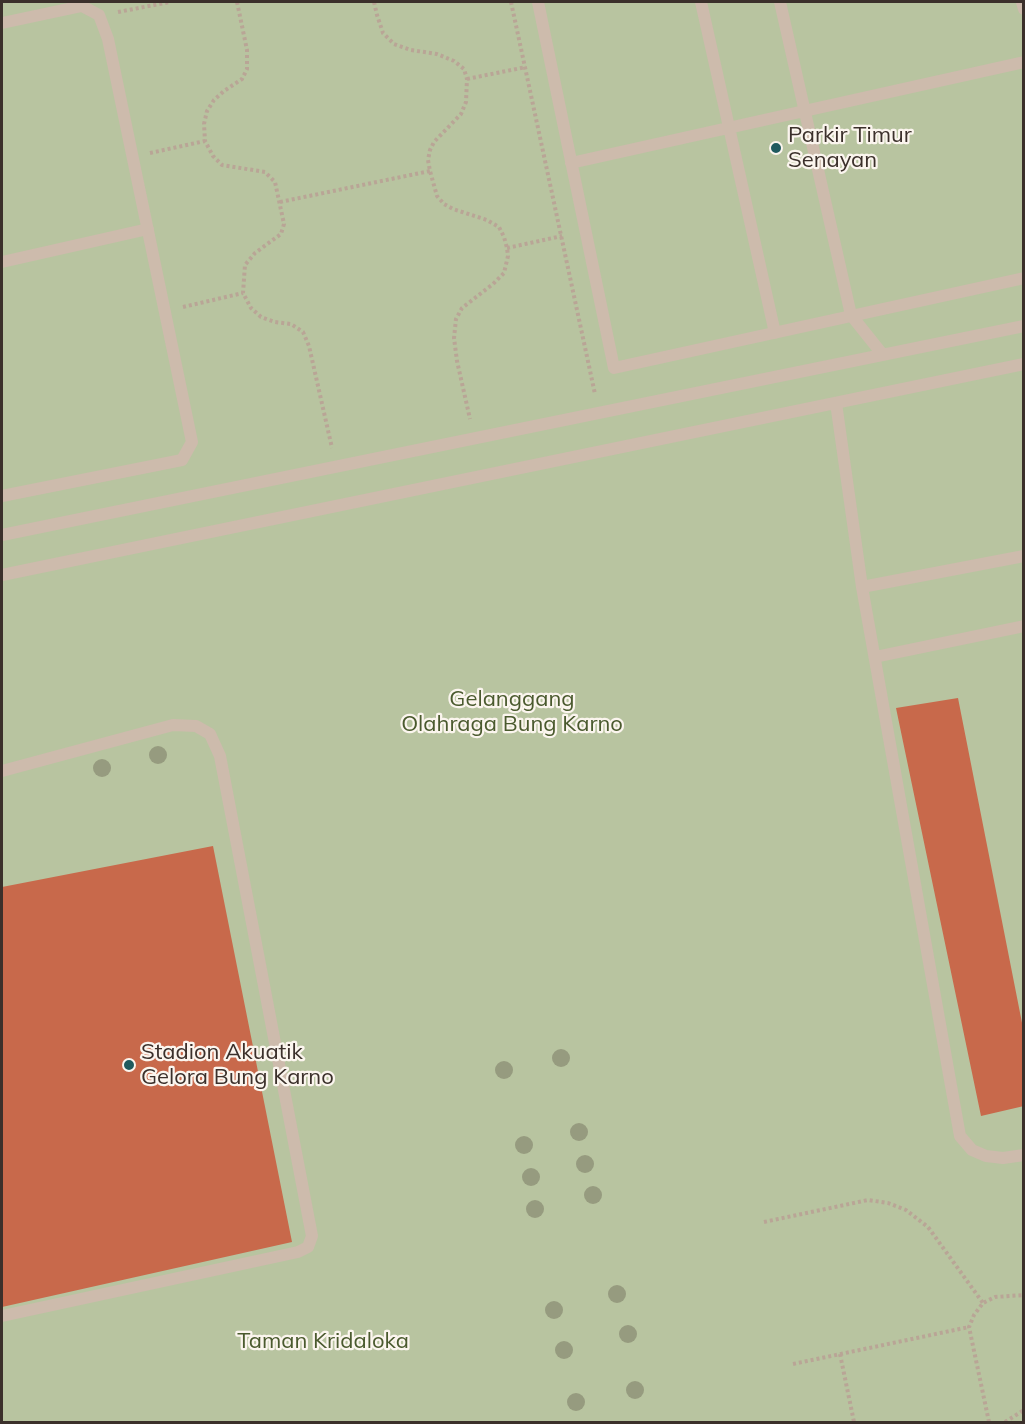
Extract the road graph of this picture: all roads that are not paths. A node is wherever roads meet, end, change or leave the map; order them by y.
1 (538, 2) edge
2 (701, 2) edge
3 (780, 2) edge
4 (1022, 2) edge
5 (1023, 9) edge
6 (2, 23) edge
7 (1023, 62) edge
8 (806, 111) junction
9 (729, 128) junction
10 (571, 163) junction
11 (148, 229) junction
12 (2, 262) edge
13 (1023, 278) edge
14 (851, 315) junction
15 (1023, 326) edge
16 (774, 333) junction
17 (883, 355) junction
18 (1023, 364) edge
19 (836, 403) junction
20 (2, 496) edge
21 (2, 535) edge
22 (1023, 556) edge
23 (2, 575) edge
24 (862, 587) junction
25 (1023, 626) edge
26 (875, 657) junction
27 (2, 771) edge
28 (1023, 1155) edge
29 (2, 1316) edge

1 - 10 lane
2 - 9 lane
3 - 8 lane
4 - 5 lane
6 - 11 lane
7 - 8 lane
8 - 9 lane
8 - 14 lane
9 - 10 lane
9 - 16 lane
10 - 16 lane
11 - 12 lane
11 - 20 lane
13 - 14 lane
14 - 16 lane
14 - 17 lane
15 - 17 lane
17 - 21 lane
18 - 19 lane
19 - 23 lane
19 - 24 lane
22 - 24 lane
24 - 26 lane
25 - 26 lane
26 - 28 lane
27 - 29 lane

